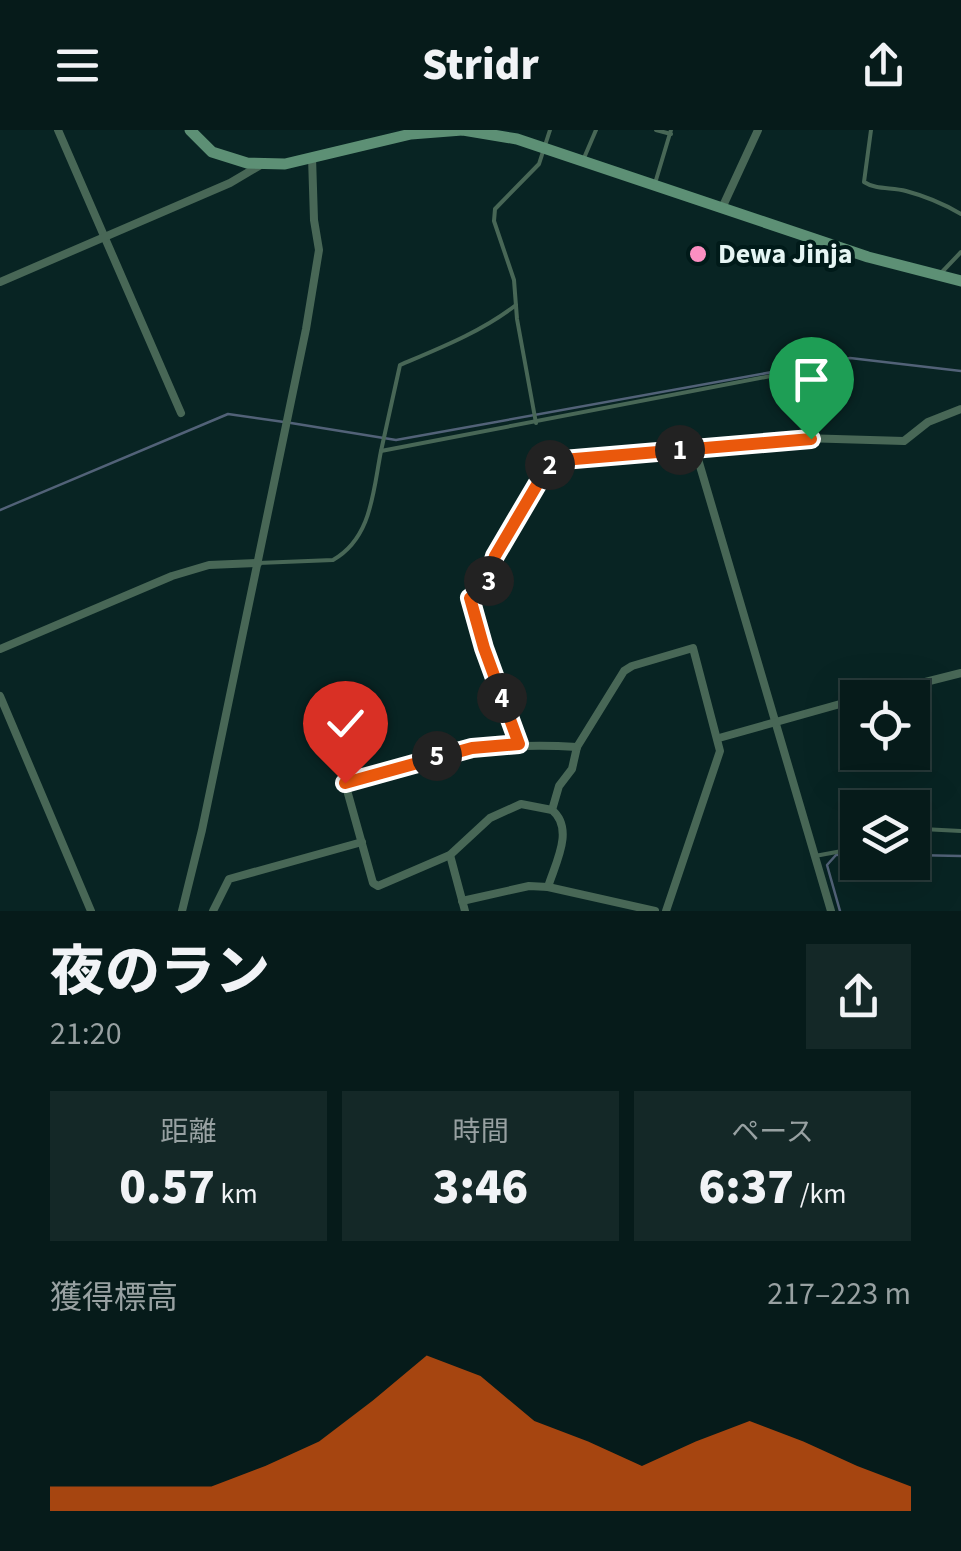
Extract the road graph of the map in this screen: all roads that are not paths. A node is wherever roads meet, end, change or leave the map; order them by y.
1 (58, 130) edge
2 (190, 130) edge
3 (451, 130) edge
4 (462, 130) edge
5 (550, 130) edge
6 (596, 130) edge
7 (656, 130) edge
8 (758, 130) edge
9 (871, 130) edge
10 (671, 132) edge
11 (546, 148) junction
12 (312, 158) junction
13 (582, 161) junction
14 (264, 163) junction
15 (655, 185) junction
16 (722, 208) junction
17 (961, 214) edge
18 (105, 237) junction
19 (961, 252) edge
20 (939, 276) junction
21 (961, 281) edge
22 (0, 282) edge
23 (516, 304) junction
24 (833, 364) dead end
25 (961, 409) edge
26 (180, 413) dead end
27 (536, 423) junction
28 (695, 449) junction
29 (382, 451) junction
30 (258, 563) junction
31 (0, 649) edge
32 (961, 673) edge
33 (930, 681) edge
34 (0, 696) edge
35 (840, 704) edge
36 (774, 724) junction
37 (719, 738) junction
38 (519, 744) junction
39 (577, 747) junction
40 (552, 810) junction
41 (930, 829) edge
42 (961, 831) edge
43 (362, 842) junction
44 (840, 851) edge
45 (450, 855) junction
46 (815, 856) junction
47 (548, 887) junction
48 (462, 901) junction
49 (92, 911) edge
50 (182, 911) edge
51 (213, 911) edge
52 (465, 911) edge
53 (655, 911) edge
54 (666, 911) edge
55 (831, 911) edge

1 - 18 street
2 - 14 street
3 - 4 street
3 - 12 street
4 - 11 street
5 - 11 lane
6 - 13 lane
7 - 10 lane
8 - 16 street
9 - 17 lane
10 - 15 lane
11 - 13 street
11 - 23 lane
12 - 14 street
12 - 30 street
13 - 15 street
14 - 18 street
15 - 16 street
16 - 20 street
18 - 22 street
18 - 26 street
19 - 20 lane
20 - 21 street
23 - 27 lane
23 - 29 lane
24 - 27 lane
25 - 28 street
27 - 29 lane
28 - 36 street
28 - 38 street
29 - 30 lane
30 - 31 street
30 - 50 street
32 - 33 street
34 - 49 street
35 - 36 street
36 - 37 street
36 - 46 street
37 - 39 street
37 - 54 street
38 - 39 street
38 - 43 street
39 - 40 street
40 - 45 street
40 - 47 street
41 - 42 lane
43 - 45 street
43 - 51 street
44 - 46 lane
45 - 48 street
46 - 55 street
47 - 48 street
47 - 53 street
48 - 52 street

